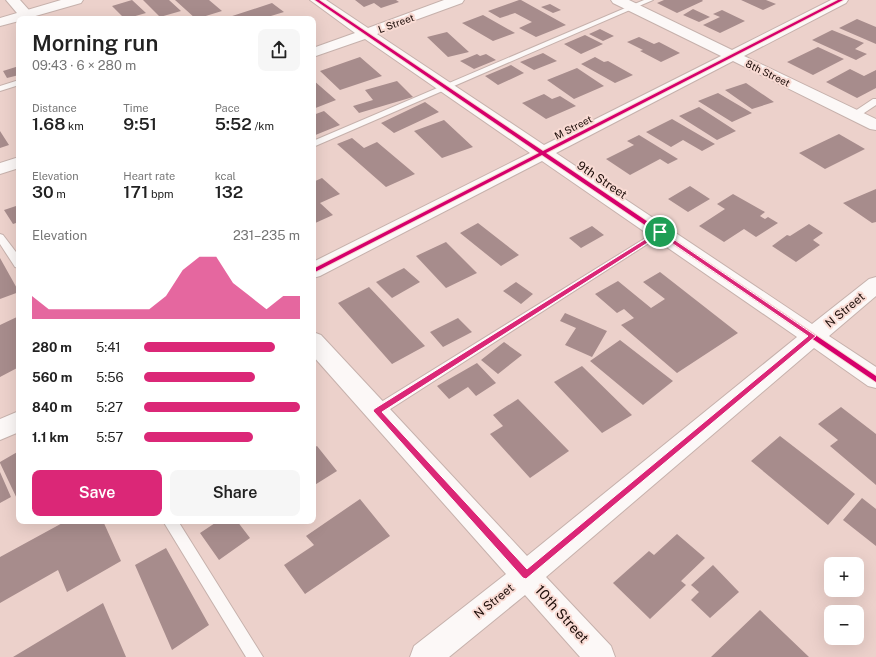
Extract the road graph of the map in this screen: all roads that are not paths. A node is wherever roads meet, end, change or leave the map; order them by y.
1 (13, 0) edge
2 (76, 0) edge
3 (317, 0) edge
4 (457, 0) edge
5 (618, 0) edge
6 (650, 0) edge
7 (841, 0) edge
8 (633, 8) junction
9 (27, 16) edge
10 (31, 16) edge
11 (16, 19) edge
12 (0, 22) edge
13 (366, 34) junction
14 (316, 52) edge
15 (732, 55) junction
16 (16, 83) edge
17 (446, 87) junction
18 (0, 88) edge
19 (876, 101) edge
20 (855, 115) junction
21 (876, 125) edge
22 (316, 143) edge
23 (543, 153) junction
24 (16, 163) edge
25 (0, 169) edge
26 (660, 232) junction
27 (0, 237) edge
28 (16, 260) edge
29 (316, 269) edge
30 (876, 284) edge
31 (813, 336) junction
32 (316, 344) edge
33 (876, 379) edge
34 (377, 411) junction
35 (16, 422) edge
36 (0, 430) edge
37 (172, 524) edge
38 (526, 575) junction
39 (255, 657) edge
40 (425, 657) edge
41 (600, 657) edge

1 - 9 street
2 - 10 street
3 - 13 street, 9th Street
4 - 13 street, L Street
5 - 8 street, 8th Street
6 - 8 lane
7 - 15 street, M Street
8 - 15 street, 8th Street
8 - 17 lane
11 - 12 street
13 - 14 street, L Street
13 - 17 street, 9th Street
15 - 20 street, 8th Street
15 - 23 street, M Street
16 - 18 lane
17 - 22 lane
17 - 23 street, 9th Street
19 - 20 lane
20 - 21 street, 8th Street
23 - 26 street, 9th Street
23 - 29 street, M Street
24 - 25 street
26 - 31 street, 9th Street
26 - 34 lane
27 - 28 lane
30 - 31 street, N Street
31 - 33 street, 9th Street
31 - 38 street, N Street
32 - 34 street, 10th Street
34 - 38 street, 10th Street
35 - 36 street
37 - 39 lane
38 - 40 street, N Street
38 - 41 street, 10th Street

